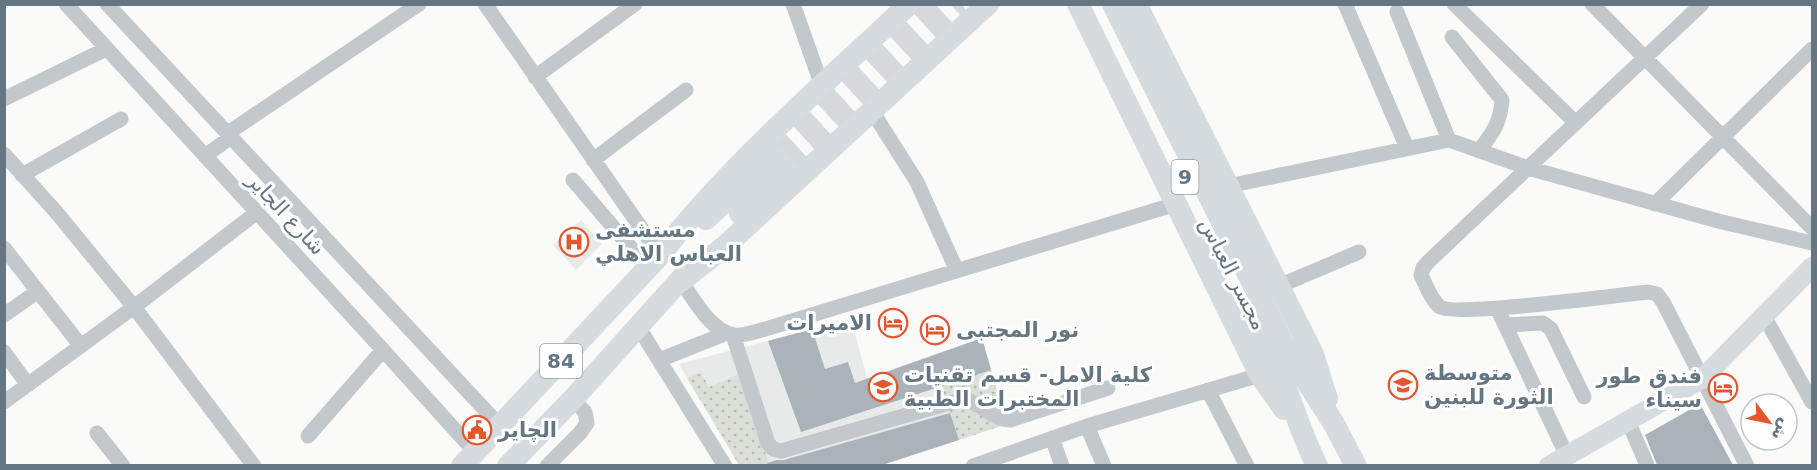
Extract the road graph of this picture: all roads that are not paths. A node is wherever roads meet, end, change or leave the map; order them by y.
1 (66, 4) edge
2 (107, 4) edge
3 (419, 4) edge
4 (484, 4) edge
5 (635, 4) edge
6 (793, 4) edge
7 (988, 4) edge
8 (1078, 4) edge
9 (1098, 4) edge
10 (1113, 4) edge
11 (1136, 4) edge
12 (1345, 4) edge
13 (1454, 4) edge
14 (1592, 4) edge
15 (1702, 4) edge
16 (908, 5) edge
17 (1397, 12) dead end
18 (1452, 37) dead end
19 (106, 49) junction
20 (1812, 49) edge
21 (1645, 58) junction
22 (535, 77) junction
23 (822, 86) junction
24 (686, 90) dead end
25 (4, 99) edge
26 (872, 111) junction
27 (121, 119) dead end
28 (1576, 123) junction
29 (230, 135) junction
30 (1723, 137) junction
31 (1449, 140) junction
32 (1407, 148) junction
33 (1479, 151) junction
34 (4, 154) edge
35 (205, 156) junction
36 (593, 160) junction
37 (1528, 168) junction
38 (22, 175) junction
39 (573, 180) dead end
40 (1228, 186) junction
41 (1176, 204) junction
42 (1655, 204) junction
43 (256, 213) junction
44 (1812, 228) edge
45 (1812, 243) edge
46 (4, 248) edge
47 (1359, 252) dead end
48 (654, 262) junction
49 (1812, 267) edge
50 (957, 271) junction
51 (681, 281) junction
52 (1279, 286) junction
53 (38, 291) junction
54 (134, 307) junction
55 (1497, 308) junction
56 (4, 315) edge
57 (1764, 316) junction
58 (1505, 325) junction
59 (639, 328) junction
60 (730, 334) junction
61 (81, 346) junction
62 (1277, 347) junction
63 (383, 350) junction
64 (4, 352) edge
65 (659, 360) junction
66 (1260, 375) junction
67 (1703, 378) junction
68 (28, 385) junction
69 (1108, 388) dead end
70 (1208, 390) junction
71 (1584, 397) dead end
72 (573, 399) junction
73 (4, 402) edge
74 (1812, 402) edge
75 (1628, 421) junction
76 (1334, 424) junction
77 (500, 426) junction
78 (1087, 426) junction
79 (97, 433) dead end
80 (308, 436) dead end
81 (1052, 438) junction
82 (1303, 438) junction
83 (1567, 456) junction
84 (469, 459) edge
85 (719, 463) edge
86 (123, 465) edge
87 (254, 465) edge
88 (508, 465) edge
89 (547, 465) edge
90 (973, 465) edge
91 (1062, 465) edge
92 (1104, 465) edge
93 (1246, 465) edge
94 (1317, 465) edge
95 (1356, 465) edge
96 (1549, 465) edge
97 (1647, 465) edge
98 (1747, 465) edge

1 - 19 street, شارع الجاير
2 - 29 street, شارع الجاير
3 - 29 street
4 - 22 street
5 - 22 street
6 - 23 street
7 - 26 highway
8 - 41 highway
9 - 62 highway, مجسر العباس / 9
10 - 62 highway, مجسر العباس / 9
11 - 40 highway
12 - 32 street
13 - 28 street
14 - 21 street
15 - 21 street
16 - 23 highway
17 - 31 street
18 - 33 street
19 - 25 street
19 - 35 street, شارع الجاير
20 - 30 street
21 - 28 street
21 - 30 street
22 - 36 street
23 - 48 highway
24 - 36 street
26 - 50 street
26 - 51 highway
27 - 38 street
28 - 37 street
29 - 35 street
29 - 77 street, شارع الجاير
30 - 42 street
30 - 44 street
31 - 32 street
31 - 33 street
32 - 40 street
33 - 37 street
34 - 38 street
35 - 43 street, شارع الجاير
36 - 48 street
37 - 42 street
37 - 55 street
38 - 54 street
39 - 48 street
40 - 52 highway
41 - 50 street
41 - 66 highway
42 - 45 street
43 - 54 street
43 - 63 street, شارع الجاير
46 - 53 street
47 - 52 street
48 - 51 highway, 84
48 - 77 highway, 84
49 - 57 main road
50 - 60 street
51 - 59 highway, 84
51 - 60 street
52 - 76 highway
53 - 56 street
53 - 61 street
54 - 61 street
54 - 87 street
55 - 58 street
55 - 67 street
57 - 67 main road
57 - 74 street
58 - 71 street
58 - 83 street
59 - 65 street
59 - 72 highway, 84
60 - 65 street
60 - 69 street
61 - 68 street
62 - 76 highway, 9
62 - 82 highway, 9
63 - 80 street
63 - 84 street, شارع الجاير
64 - 68 street
65 - 85 street
66 - 70 street
66 - 82 highway
67 - 75 main road
67 - 98 street
68 - 73 street
70 - 78 street
70 - 93 street
72 - 88 highway, 84
72 - 89 street
75 - 83 main road
75 - 97 street
76 - 95 highway, 9
77 - 84 highway, 84
78 - 81 street
78 - 92 street
79 - 86 street
81 - 90 street
81 - 91 street
82 - 94 highway, 9
83 - 96 main road

